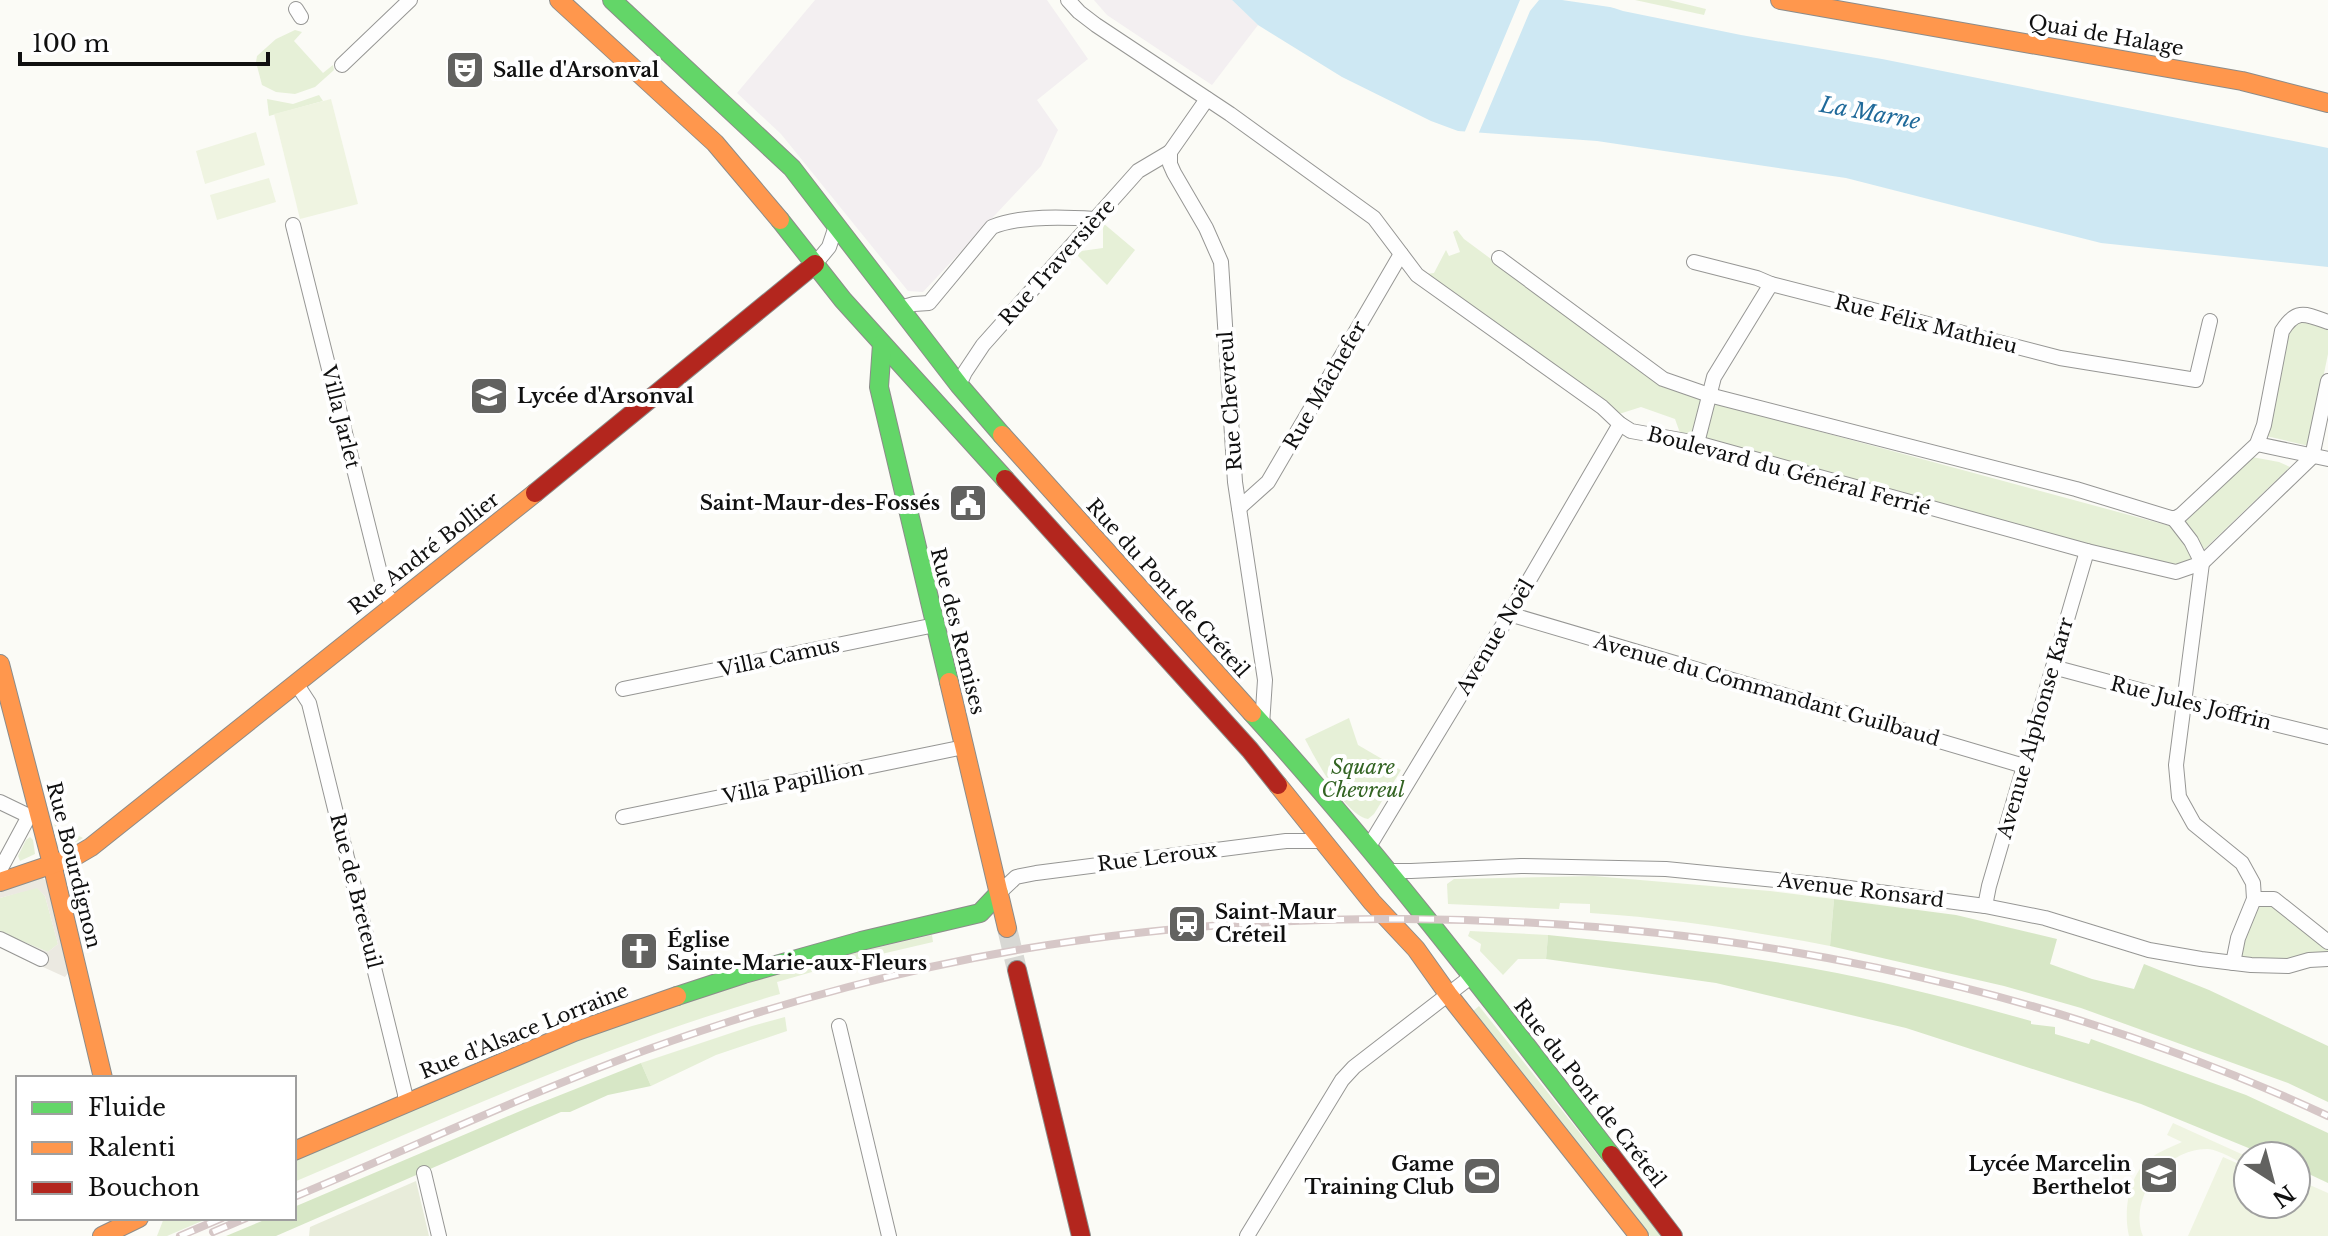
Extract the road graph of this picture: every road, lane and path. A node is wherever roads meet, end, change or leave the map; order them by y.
1 (410, 0) edge
2 (559, 0) edge
3 (612, 0) edge
4 (1068, 0) edge
5 (1780, 0) edge
6 (1849, 6) edge
7 (342, 65) dead end
8 (1207, 99) junction
9 (2328, 103) edge
10 (1170, 152) junction
11 (1095, 219) junction
12 (293, 225) dead end
13 (836, 226) junction
14 (1401, 254) junction
15 (1499, 258) dead end
16 (1694, 262) dead end
17 (815, 264) junction
18 (1771, 284) junction
19 (900, 308) junction
20 (2210, 321) dead end
21 (2328, 322) edge
22 (882, 344) junction
23 (2328, 381) edge
24 (959, 385) junction
25 (1709, 395) junction
26 (1620, 424) junction
27 (1697, 443) junction
28 (2257, 444) junction
29 (2312, 457) junction
30 (2328, 459) edge
31 (1239, 508) junction
32 (2174, 519) junction
33 (2087, 551) junction
34 (2202, 563) junction
35 (395, 605) junction
36 (1509, 614) junction
37 (935, 625) junction
38 (0, 664) edge
39 (2053, 667) junction
40 (296, 683) junction
41 (623, 689) dead end
42 (2184, 702) junction
43 (1262, 725) junction
44 (2328, 737) edge
45 (964, 747) junction
46 (2024, 766) junction
47 (1324, 796) junction
48 (0, 802) edge
49 (34, 815) junction
50 (1302, 815) junction
51 (623, 817) dead end
52 (1322, 841) junction
53 (1368, 848) junction
54 (1339, 862) junction
55 (52, 864) junction
56 (0, 870) edge
57 (1386, 871) junction
58 (0, 882) edge
59 (999, 893) junction
60 (2254, 899) junction
61 (1985, 906) junction
62 (1007, 928) tunnel mouth
63 (2314, 932) junction
64 (0, 939) edge
65 (2328, 942) edge
66 (41, 959) dead end
67 (2328, 959) edge
68 (2309, 960) junction
69 (2233, 963) junction
70 (1017, 970) tunnel mouth
71 (1472, 976) junction
72 (1448, 994) junction
73 (839, 1026) dead end
74 (103, 1076) edge
75 (405, 1103) junction
76 (296, 1150) edge
77 (424, 1173) dead end
78 (138, 1223) edge
79 (102, 1236) edge
80 (439, 1236) edge
81 (889, 1236) edge
82 (1081, 1236) edge
83 (1247, 1236) edge
84 (1639, 1236) edge
85 (1673, 1236) edge

1 - 7 street
2 - 17 street
3 - 13 street, Rue du Pont de Créteil
4 - 8 street, Boulevard du Général Ferrié
5 - 6 street, Quai de Halage
6 - 9 street, Quai de Halage
8 - 10 street
8 - 14 street, Boulevard du Général Ferrié
10 - 11 street, Rue Traversière
10 - 31 street, Rue Chevreul
11 - 19 street
11 - 24 street, Rue Traversière
12 - 35 street, Villa Jarlet
13 - 17 street
13 - 19 street, Rue du Pont de Créteil
14 - 26 street, Boulevard du Général Ferrié
14 - 31 street, Rue Mâchefer
15 - 25 street
16 - 18 street
17 - 22 street
17 - 35 street, Rue André Bollier
18 - 20 street, Rue Félix Mathieu
18 - 25 street
19 - 24 street, Rue du Pont de Créteil
21 - 28 street
22 - 37 street, Rue des Remises
22 - 50 street
23 - 29 street
24 - 43 street, Rue du Pont de Créteil
25 - 27 street
25 - 32 street
26 - 27 street, Boulevard du Général Ferrié
26 - 36 street, Avenue Noël
27 - 33 street, Boulevard du Général Ferrié
28 - 29 street
28 - 32 street
29 - 30 street
29 - 34 street
31 - 43 street, Rue Chevreul
32 - 34 street
33 - 34 street, Boulevard du Général Ferrié
33 - 39 street, Avenue Alphonse Karr
34 - 42 street
35 - 40 street, Rue André Bollier
36 - 46 street, Avenue du Commandant Guilbaud
36 - 53 street, Avenue Noël
37 - 41 street, Villa Camus
37 - 45 street, Rue des Remises
38 - 49 street, Rue Bourdignon
39 - 42 street, Rue Jules Joffrin
39 - 46 street, Avenue Alphonse Karr
40 - 55 street, Rue André Bollier
40 - 75 street, Rue de Breteuil
42 - 44 street, Rue Jules Joffrin
42 - 60 street
43 - 47 street, Rue du Pont de Créteil
45 - 51 street, Villa Papillion
45 - 59 street, Rue des Remises
46 - 61 street, Avenue Alphonse Karr
47 - 50 street
47 - 53 street, Rue du Pont de Créteil
48 - 49 street
49 - 55 street, Rue Bourdignon
49 - 56 street, Rue Bourdignon
50 - 52 street
52 - 53 street
52 - 54 street
52 - 59 street, Rue Leroux
53 - 57 street, Rue du Pont de Créteil
54 - 57 street
54 - 72 street
55 - 58 street, Rue André Bollier
55 - 74 street, Rue Bourdignon
57 - 61 street, Avenue Ronsard
57 - 71 street, Rue du Pont de Créteil
59 - 62 street, Rue des Remises
59 - 75 street, Rue d'Alsace Lorraine
60 - 63 street
60 - 69 street
61 - 69 street, Avenue Ronsard
63 - 65 street
63 - 68 street
64 - 66 street
67 - 68 street, Avenue Ronsard
68 - 69 street, Avenue Ronsard
70 - 82 street
71 - 72 street
71 - 85 street, Rue du Pont de Créteil
72 - 83 street
72 - 84 street
73 - 81 street
75 - 76 street, Rue d'Alsace Lorraine
77 - 80 street
78 - 79 street

